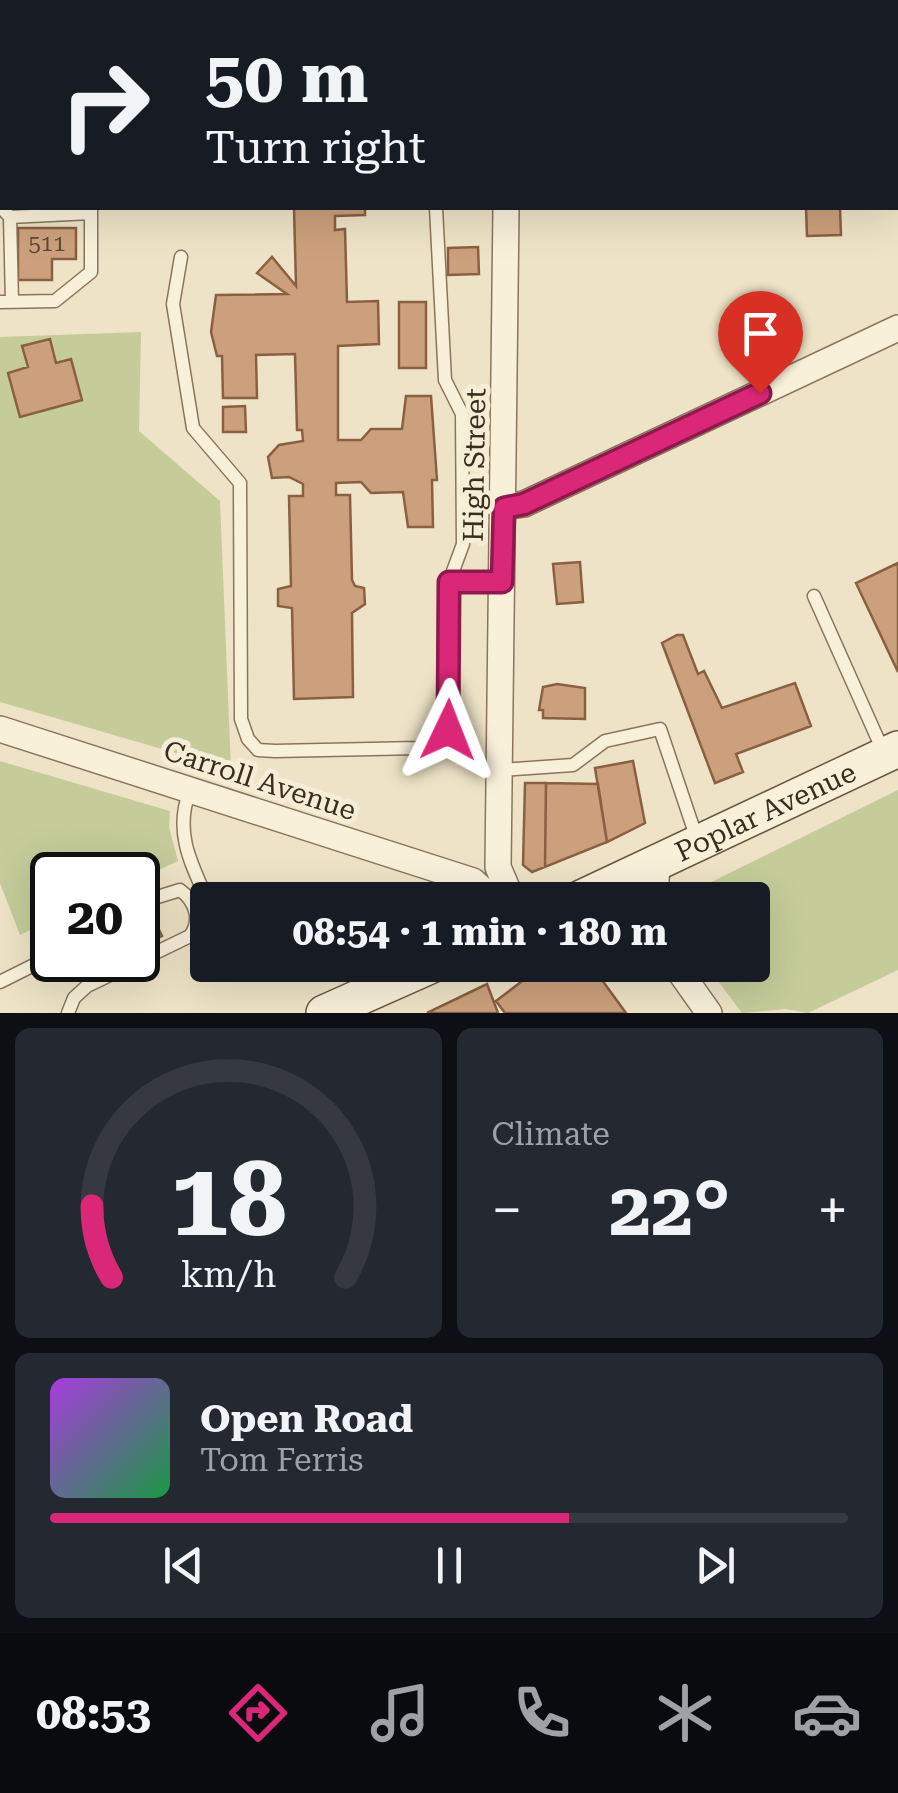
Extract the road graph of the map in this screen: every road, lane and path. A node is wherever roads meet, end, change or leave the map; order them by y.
1 (91, 210) edge
2 (436, 210) edge
3 (506, 210) edge
4 (5, 211) edge
5 (182, 257) dead end
6 (6, 302) edge
7 (897, 332) edge
8 (504, 508) junction
9 (449, 582) junction
10 (502, 582) junction
11 (814, 596) dead end
12 (0, 730) edge
13 (892, 752) edge
14 (501, 770) junction
15 (191, 788) junction
16 (698, 843) junction
17 (657, 863) junction
18 (201, 882) edge
19 (474, 882) edge
20 (504, 882) edge
21 (632, 882) edge
22 (656, 882) edge
23 (160, 897) edge
24 (160, 951) edge
25 (30, 967) edge
26 (0, 982) edge
27 (95, 982) edge
28 (394, 982) edge
29 (687, 982) edge
30 (68, 1013) edge
31 (324, 1013) edge
32 (710, 1013) edge

1 - 4 lane
1 - 6 lane
2 - 9 lane
3 - 8 street, High Street
4 - 6 lane
5 - 9 lane
7 - 8 street
8 - 10 street, High Street
9 - 10 lane
10 - 14 street, High Street
11 - 13 lane
12 - 15 street, Carroll Avenue
13 - 16 main road, Poplar Avenue
14 - 16 lane
14 - 20 street, High Street
15 - 18 lane
15 - 19 street, Carroll Avenue
16 - 17 main road, Poplar Avenue
17 - 21 main road, Poplar Avenue
17 - 22 street
23 - 24 lane
25 - 26 lane
27 - 30 lane
28 - 31 main road
29 - 32 street

